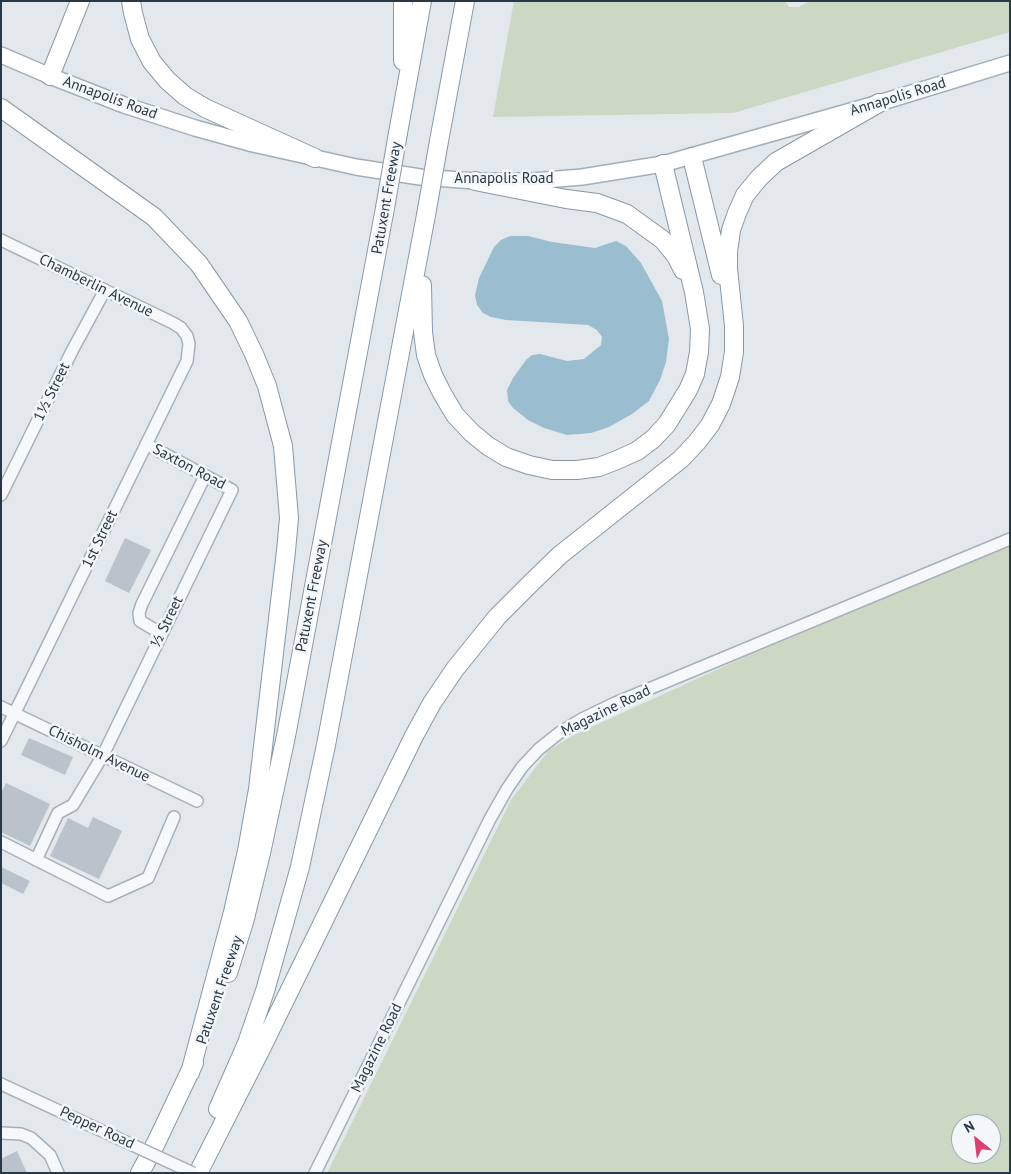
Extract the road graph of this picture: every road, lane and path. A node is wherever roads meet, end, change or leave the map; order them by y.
1 (80, 1) edge
2 (131, 1) edge
3 (403, 1) edge
4 (422, 1) edge
5 (465, 1) edge
6 (1, 55) edge
7 (1010, 63) edge
8 (50, 76) junction
9 (879, 103) junction
10 (1, 108) edge
11 (400, 127) junction
12 (692, 157) junction
13 (314, 158) junction
14 (663, 164) junction
15 (475, 181) junction
16 (422, 233) junction
17 (1, 240) edge
18 (104, 290) junction
19 (694, 292) junction
20 (734, 326) junction
21 (187, 336) joint
22 (146, 444) junction
23 (205, 476) junction
24 (232, 490) joint
25 (1, 495) edge
26 (1010, 539) edge
27 (162, 634) junction
28 (1, 707) edge
29 (14, 713) junction
30 (1, 741) edge
31 (103, 755) junction
32 (197, 802) dead end
33 (174, 817) dead end
34 (1, 842) edge
35 (36, 860) junction
36 (190, 1074) junction
37 (1, 1084) edge
38 (1, 1133) edge
39 (58, 1173) edge
40 (140, 1173) edge
41 (188, 1173) edge
42 (193, 1173) edge
43 (198, 1173) edge
44 (315, 1173) edge

1 - 8 highway
2 - 13 highway
3 - 11 highway
4 - 11 highway, Patuxent Freeway
5 - 16 highway, bridge
6 - 8 main road, Annapolis Road
7 - 9 main road, Annapolis Road
8 - 13 main road, Annapolis Road
9 - 12 main road, Annapolis Road
9 - 20 highway
10 - 36 highway
11 - 36 highway, Patuxent Freeway, bridge
12 - 14 main road, Annapolis Road
12 - 20 highway
13 - 15 main road, Annapolis Road
14 - 15 main road, Annapolis Road
14 - 19 highway
15 - 19 highway
16 - 19 highway
16 - 41 highway
17 - 18 street, Chamberlin Avenue
18 - 21 street, Chamberlin Avenue
18 - 25 street, 1½ Street
20 - 43 highway
21 - 22 street, 1st Street
22 - 23 street, Saxton Road
22 - 29 street, 1st Street
23 - 24 street, Saxton Road
23 - 27 street
24 - 27 street, ½ Street
26 - 44 street, Magazine Road
27 - 31 street, ½ Street
28 - 29 street, Chisholm Avenue
29 - 30 street, 1st Street
29 - 31 street, Chisholm Avenue
31 - 32 street, Chisholm Avenue
31 - 35 street, ½ Street
33 - 35 street
34 - 35 street
36 - 40 highway, Patuxent Freeway
37 - 42 street, Pepper Road, bridge
38 - 39 street

